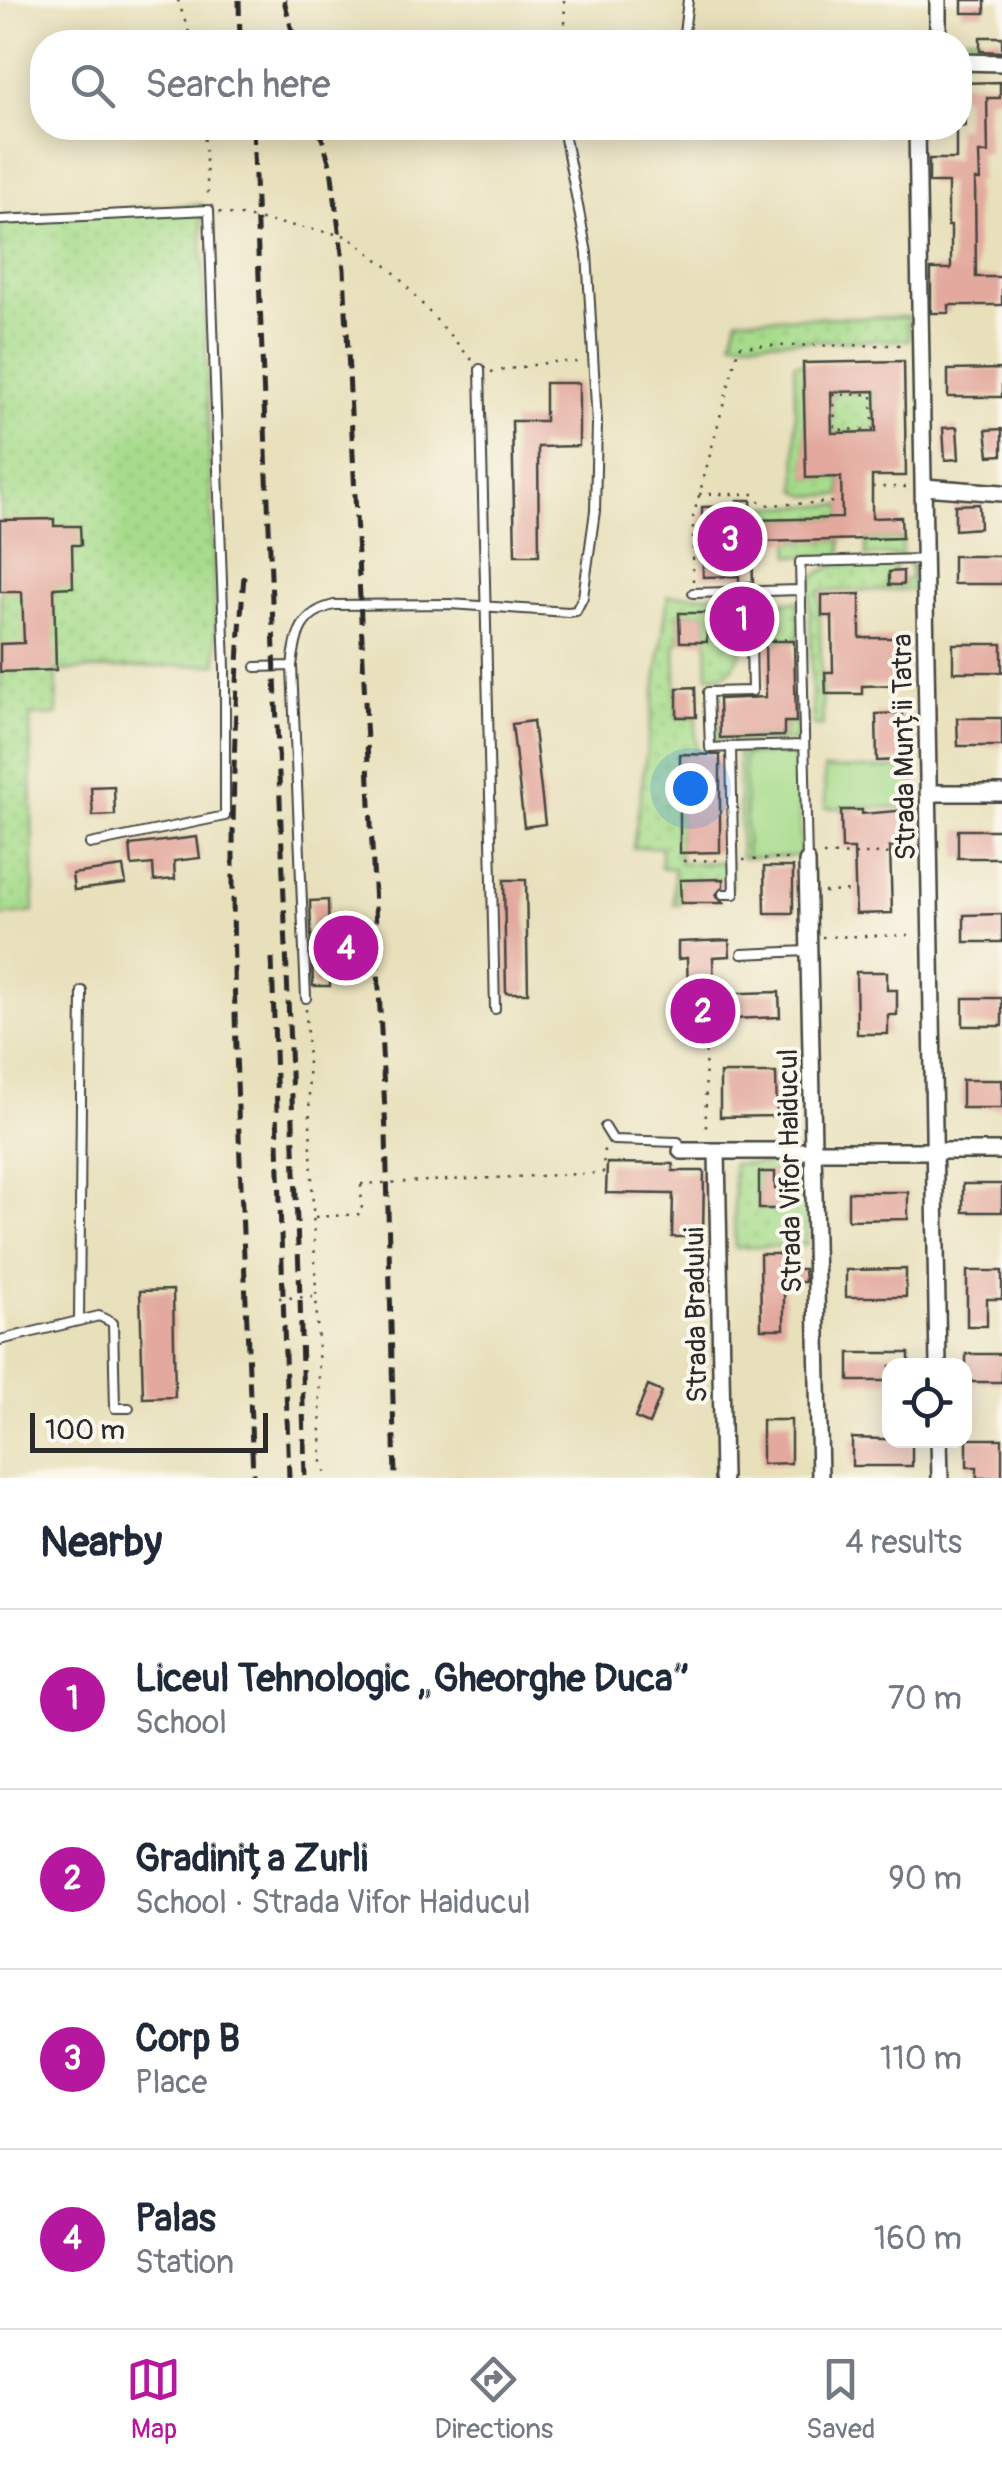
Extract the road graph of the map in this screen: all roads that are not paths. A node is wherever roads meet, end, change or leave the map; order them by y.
1 (688, 0) edge
2 (938, 0) edge
3 (684, 30) edge
4 (938, 30) edge
5 (972, 62) edge
6 (1002, 63) edge
7 (566, 140) edge
8 (917, 140) edge
9 (0, 220) edge
10 (480, 369) road end
11 (924, 487) junction
12 (1002, 493) edge
13 (924, 558) junction
14 (800, 590) junction
15 (750, 591) junction
16 (693, 593) road end
17 (485, 606) junction
18 (292, 666) junction
19 (256, 668) dead end
20 (804, 745) junction
21 (730, 747) junction
22 (928, 793) junction
23 (1002, 794) edge
24 (90, 844) dead end
25 (807, 859) joint
26 (723, 894) dead end
27 (809, 944) junction
28 (742, 954) dead end
29 (82, 991) dead end
30 (306, 998) road end
31 (494, 1008) dead end
32 (605, 1127) road end
33 (712, 1151) junction
34 (814, 1151) junction
35 (934, 1151) junction
36 (1002, 1151) edge
37 (681, 1152) joint
38 (78, 1320) junction
39 (0, 1340) edge
40 (938, 1358) edge
41 (128, 1408) dead end
42 (939, 1448) edge
43 (724, 1478) edge
44 (820, 1478) edge
45 (940, 1478) edge

1 - 3 lane
2 - 4 street
5 - 6 street
7 - 17 lane
8 - 11 street, Strada Munții Tatra
9 - 24 lane
10 - 17 lane
11 - 12 street
11 - 13 street, Strada Munții Tatra
13 - 14 lane
13 - 22 street, Strada Munții Tatra
14 - 15 lane
14 - 20 lane
15 - 16 lane
15 - 21 lane
17 - 18 lane
17 - 31 lane
18 - 19 lane
18 - 30 lane
20 - 21 lane
20 - 25 lane
21 - 26 lane
22 - 23 street
22 - 35 street, Strada Munții Tatra
25 - 27 street, Strada Vifor Haiducul
27 - 28 lane
27 - 34 street, Strada Vifor Haiducul
29 - 38 lane
32 - 37 lane
33 - 34 street
33 - 37 street
33 - 43 street, Strada Bradului
34 - 35 street
34 - 44 street, Strada Vifor Haiducul
35 - 36 street
35 - 40 street, Strada Munții Tatra
38 - 39 lane
38 - 41 lane
42 - 45 street

